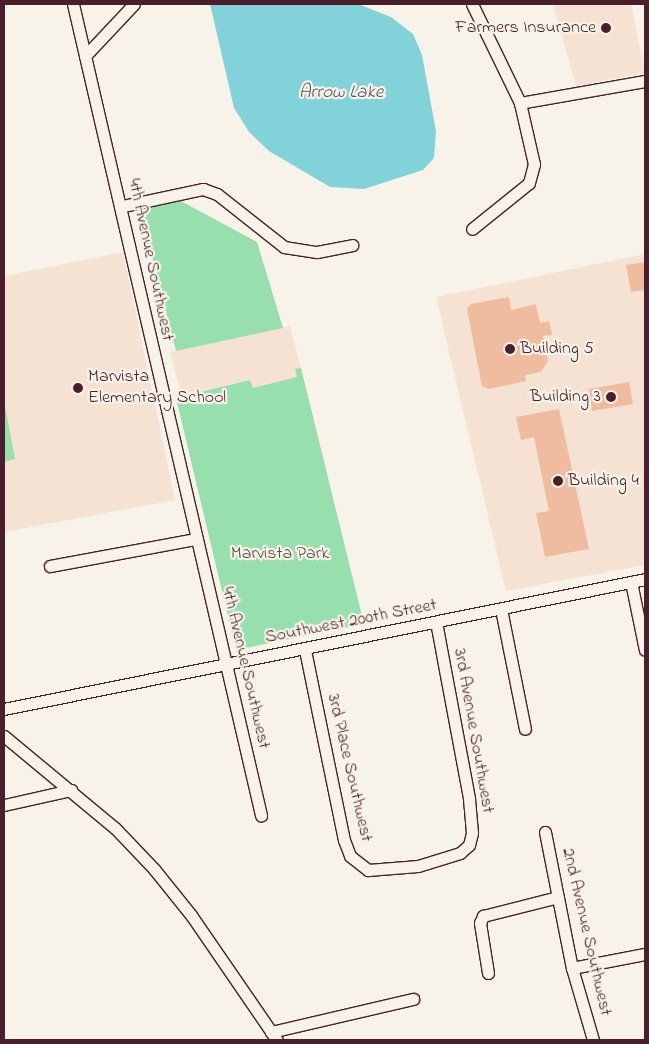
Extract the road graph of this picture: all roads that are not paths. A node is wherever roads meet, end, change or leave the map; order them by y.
1 (73, 4) edge
2 (134, 4) edge
3 (472, 4) edge
4 (85, 56) junction
5 (645, 81) edge
6 (520, 103) junction
7 (122, 206) junction
8 (472, 228) dead end
9 (352, 245) dead end
10 (195, 539) junction
11 (50, 566) dead end
12 (645, 579) edge
13 (631, 582) junction
14 (501, 609) junction
15 (436, 622) junction
16 (305, 650) junction
17 (645, 650) edge
18 (226, 664) junction
19 (4, 709) edge
20 (525, 729) dead end
21 (4, 736) edge
22 (71, 790) junction
23 (4, 806) edge
24 (261, 815) dead end
25 (545, 832) dead end
26 (469, 845) joint
27 (558, 897) junction
28 (645, 954) edge
29 (572, 968) junction
30 (488, 973) dead end
31 (413, 999) dead end
32 (274, 1036) edge
33 (594, 1040) edge

1 - 4 street, 4th Avenue Southwest
2 - 4 street
3 - 6 street
4 - 7 street, 4th Avenue Southwest
5 - 6 street
6 - 8 street
7 - 9 street
7 - 10 street, 4th Avenue Southwest
10 - 11 street
10 - 18 street, 4th Avenue Southwest
12 - 13 street, Southwest 200th Street
13 - 14 street, Southwest 200th Street
13 - 17 street
14 - 15 street, Southwest 200th Street
14 - 20 street
15 - 16 street, Southwest 200th Street
15 - 26 street, 3rd Avenue Southwest
16 - 18 street, Southwest 200th Street
16 - 26 street, 3rd Place Southwest
18 - 19 street, Southwest 200th Street
18 - 24 street, 4th Avenue Southwest
21 - 22 street
22 - 23 street
22 - 32 street
25 - 27 street, 2nd Avenue Southwest
27 - 29 street, 2nd Avenue Southwest
27 - 30 street
28 - 29 street
29 - 33 street, 2nd Avenue Southwest
31 - 32 street

